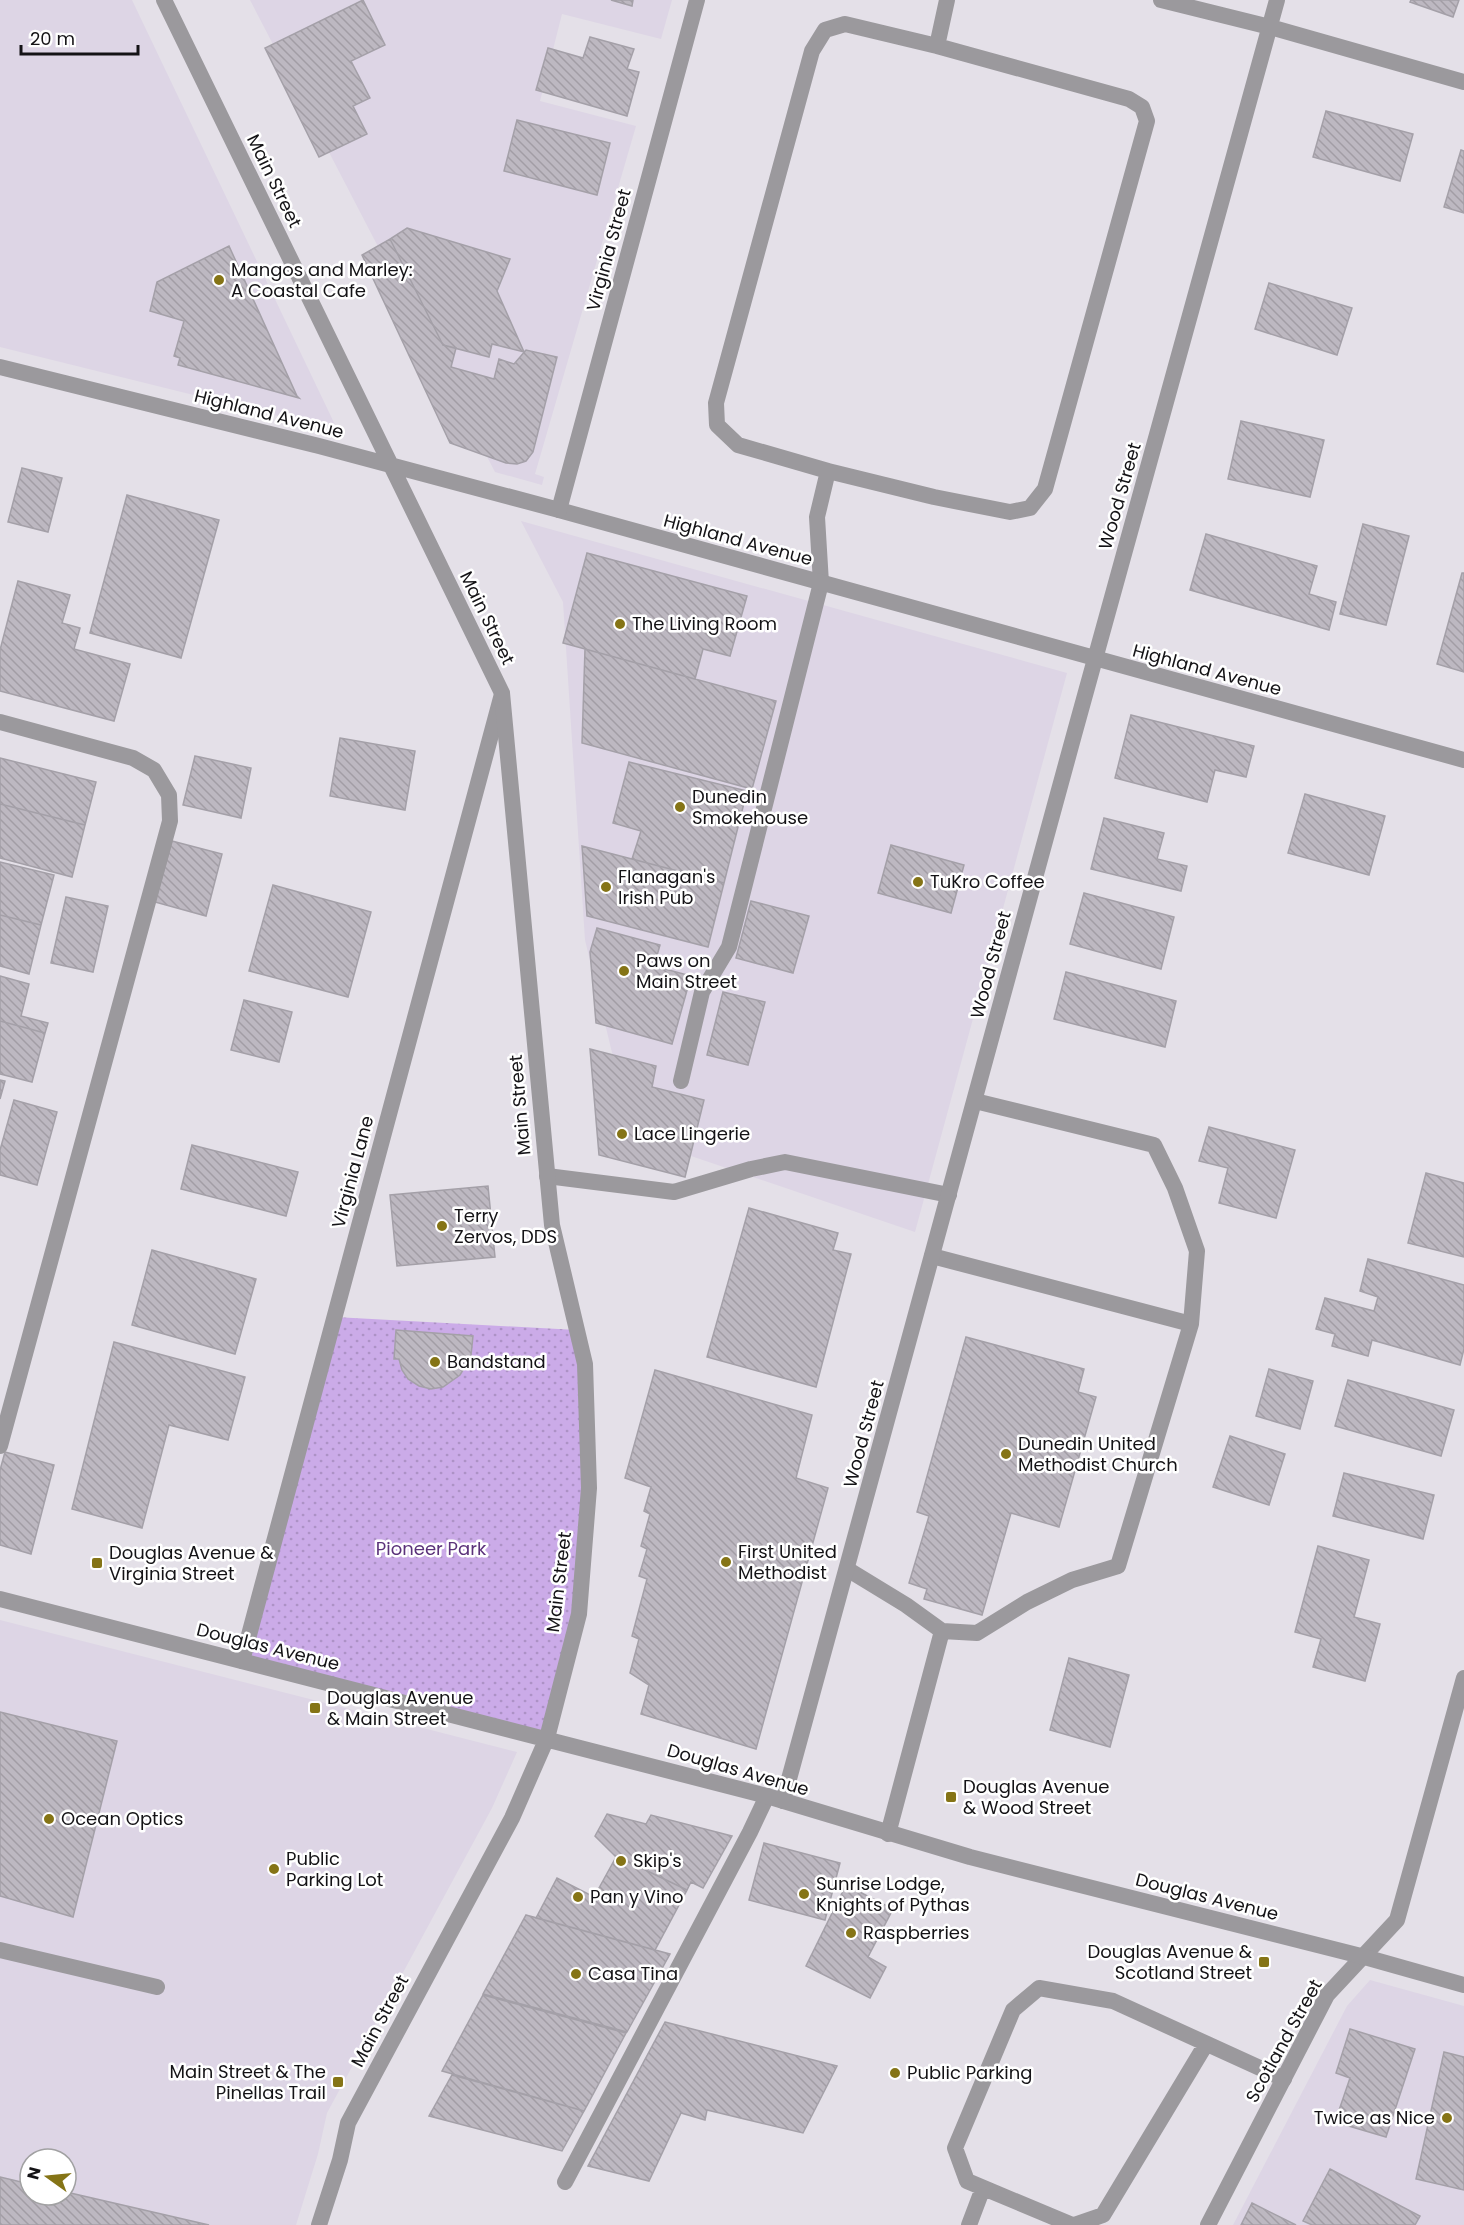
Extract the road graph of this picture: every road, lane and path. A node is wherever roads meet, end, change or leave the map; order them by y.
1 (164, 0) edge
2 (697, 0) edge
3 (947, 0) edge
4 (1161, 0) edge
5 (1278, 0) edge
6 (1270, 27) junction
7 (937, 46) junction
8 (1464, 82) edge
9 (0, 367) edge
10 (392, 466) junction
11 (828, 471) junction
12 (559, 510) junction
13 (821, 583) junction
14 (1095, 659) junction
15 (502, 693) junction
16 (0, 722) edge
17 (1464, 760) edge
18 (681, 1081) dead end
19 (975, 1101) junction
20 (547, 1176) junction
21 (950, 1194) junction
22 (932, 1256) junction
23 (1191, 1324) junction
24 (0, 1446) edge
25 (847, 1569) junction
26 (0, 1599) edge
27 (942, 1631) junction
28 (242, 1661) junction
29 (1464, 1678) edge
30 (547, 1738) junction
31 (775, 1799) junction
32 (888, 1834) junction
33 (0, 1950) edge
34 (1361, 1956) junction
35 (1464, 1985) edge
36 (157, 1987) dead end
37 (1206, 2044) junction
38 (1284, 2079) junction
39 (565, 2182) dead end
40 (983, 2188) junction
41 (319, 2225) edge
42 (969, 2225) edge
43 (1073, 2225) edge
44 (1208, 2225) edge

1 - 10 street, Main Street
2 - 12 street, Virginia Street
3 - 7 street
4 - 6 street
5 - 6 street, Wood Street
6 - 8 street
6 - 14 street, Wood Street
7 - 11 street
7 - 11 street
9 - 10 street, Highland Avenue
10 - 12 street, Highland Avenue
10 - 15 street, Main Street
11 - 13 street
12 - 13 street, Highland Avenue
13 - 14 street, Highland Avenue
13 - 18 street
14 - 17 street, Highland Avenue
14 - 19 street, Wood Street
15 - 20 street, Main Street
15 - 28 street, Virginia Lane
16 - 24 street
19 - 21 street, Wood Street
19 - 23 street
20 - 21 street
20 - 30 street, Main Street
21 - 22 street, Wood Street
22 - 23 street
22 - 25 street, Wood Street
23 - 27 street
25 - 27 street
25 - 31 street, Wood Street
26 - 28 street, Douglas Avenue
27 - 32 street
28 - 30 street, Douglas Avenue
29 - 34 street, Scotland Street
30 - 31 street, Douglas Avenue
30 - 41 street, Main Street
31 - 32 street, Douglas Avenue
31 - 39 street, Wood Street
32 - 34 street, Douglas Avenue
33 - 36 street
34 - 35 street, Douglas Avenue
34 - 38 street, Scotland Street
37 - 38 street
37 - 40 street
37 - 43 street
38 - 44 street, Scotland Street
40 - 42 street
40 - 43 street

